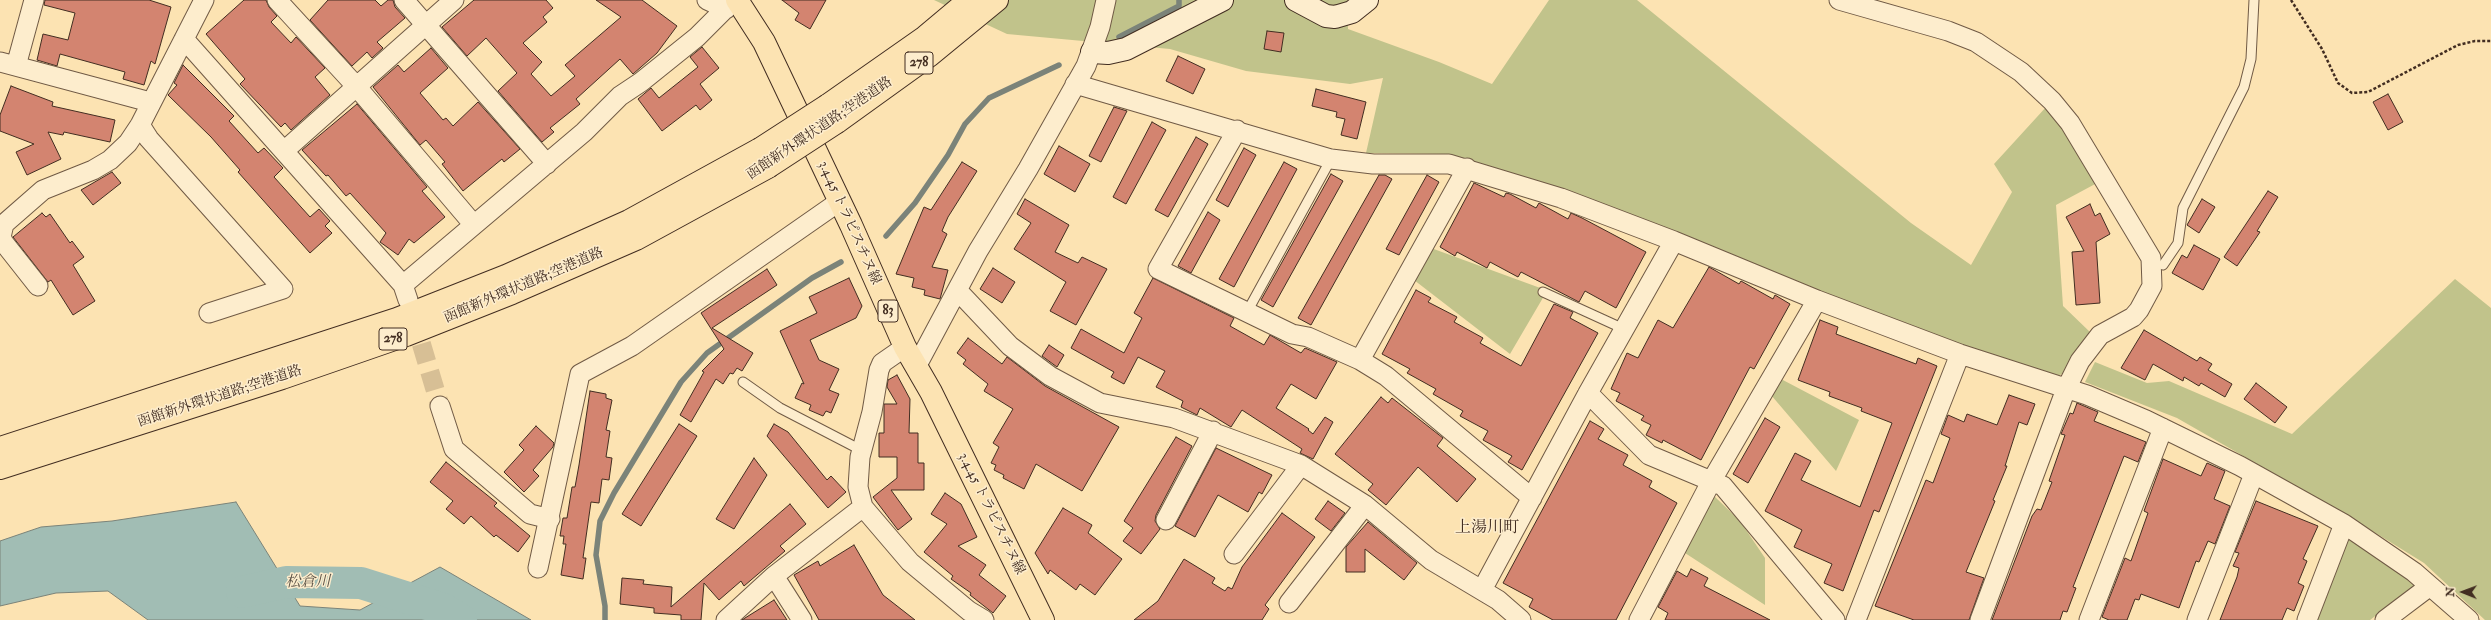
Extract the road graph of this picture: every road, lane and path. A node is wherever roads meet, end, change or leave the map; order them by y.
1 (34, 0) edge
2 (277, 0) edge
3 (404, 0) edge
4 (454, 0) edge
5 (707, 0) edge
6 (969, 0) edge
7 (997, 0) edge
8 (1106, 0) edge
9 (1222, 0) edge
10 (1296, 0) edge
11 (1367, 0) edge
12 (1839, 0) edge
13 (2254, 0) edge
14 (2291, 0) edge
15 (200, 1) edge
16 (732, 3) edge
17 (426, 24) junction
18 (184, 40) junction
19 (2491, 41) edge
20 (1092, 52) junction
21 (8, 64) edge
22 (1075, 84) junction
23 (356, 86) junction
24 (150, 102) junction
25 (832, 113) junction
26 (140, 125) junction
27 (1237, 130) junction
28 (284, 151) junction
29 (764, 158) junction
30 (1331, 159) junction
31 (547, 164) junction
32 (1467, 168) junction
33 (840, 201) junction
34 (474, 225) junction
35 (1674, 241) junction
36 (2162, 265) dead end
37 (38, 286) dead end
38 (958, 291) junction
39 (1543, 292) dead end
40 (1817, 300) junction
41 (1247, 312) junction
42 (209, 313) dead end
43 (1624, 329) junction
44 (905, 347) junction
45 (1960, 354) junction
46 (1360, 360) junction
47 (916, 367) junction
48 (743, 382) dead end
49 (2066, 389) junction
50 (1588, 393) junction
51 (440, 406) tunnel mouth
52 (2163, 428) junction
53 (1213, 431) junction
54 (0, 448) edge
55 (862, 450) junction
56 (1301, 465) junction
57 (0, 468) edge
58 (2254, 474) junction
59 (1712, 480) junction
60 (1532, 498) junction
61 (1365, 505) junction
62 (863, 507) junction
63 (550, 520) junction
64 (1166, 520) dead end
65 (2344, 524) junction
66 (1234, 554) dead end
67 (538, 568) dead end
68 (774, 576) junction
69 (2430, 586) junction
70 (1482, 590) junction
71 (1289, 603) dead end
72 (726, 620) edge
73 (802, 620) edge
74 (984, 620) edge
75 (1043, 620) edge
76 (1521, 620) edge
77 (1638, 620) edge
78 (1835, 620) edge
79 (1856, 620) edge
80 (1980, 620) edge
81 (2089, 620) edge
82 (2197, 620) edge
83 (2306, 620) edge
84 (2385, 620) edge
85 (2469, 620) edge

1 - 21 street
2 - 23 street
3 - 17 street
4 - 17 street
5 - 16 street
6 - 25 main road, 函館新外環状道路;空港道路 / 278
7 - 25 main road, 函館新外環状道路;空港道路 / 278
8 - 20 street
9 - 20 street
10 - 11 street
12 - 49 street
13 - 36 lane
14 - 19 path
15 - 18 street
16 - 31 street
16 - 33 main road, 3.4.45 トラピスチヌ線 / 83
17 - 23 street
17 - 31 street
18 - 24 street
18 - 28 street
20 - 22 street
21 - 24 street
22 - 27 street
22 - 38 street
23 - 28 street
23 - 34 street
24 - 26 street
25 - 29 main road, 函館新外環状道路;空港道路 / 278, bridge
26 - 37 street
26 - 42 street
27 - 30 street
27 - 41 street
28 - 34 street
29 - 54 main road, 函館新外環状道路;空港道路 / 278
29 - 57 main road, 函館新外環状道路;空港道路 / 278
30 - 32 street
30 - 41 lane
31 - 34 street
32 - 35 street
32 - 46 street
33 - 44 main road, 3.4.45 トラピスチヌ線 / 83
33 - 63 street
35 - 40 street
35 - 43 street
38 - 47 street
38 - 53 street
39 - 43 lane
40 - 45 street
40 - 59 street
41 - 46 street
43 - 50 street
44 - 47 main road, 3.4.45 トラピスチヌ線 / 83
44 - 55 street
45 - 49 street
45 - 79 street
46 - 60 street
47 - 75 main road, 3.4.45 トラピスチヌ線 / 83
48 - 55 lane
49 - 52 street
49 - 80 street
50 - 59 street
50 - 60 street
51 - 63 street
52 - 58 street
52 - 81 street
53 - 56 street
53 - 64 street
55 - 62 street
56 - 61 street
56 - 66 street
58 - 65 street
58 - 82 street
59 - 77 street
59 - 78 street
60 - 70 street
61 - 70 street
61 - 71 street
62 - 68 street
62 - 74 street
63 - 67 street
65 - 69 street
65 - 83 street
68 - 72 street
68 - 73 street
69 - 84 street
69 - 85 street
70 - 76 street

